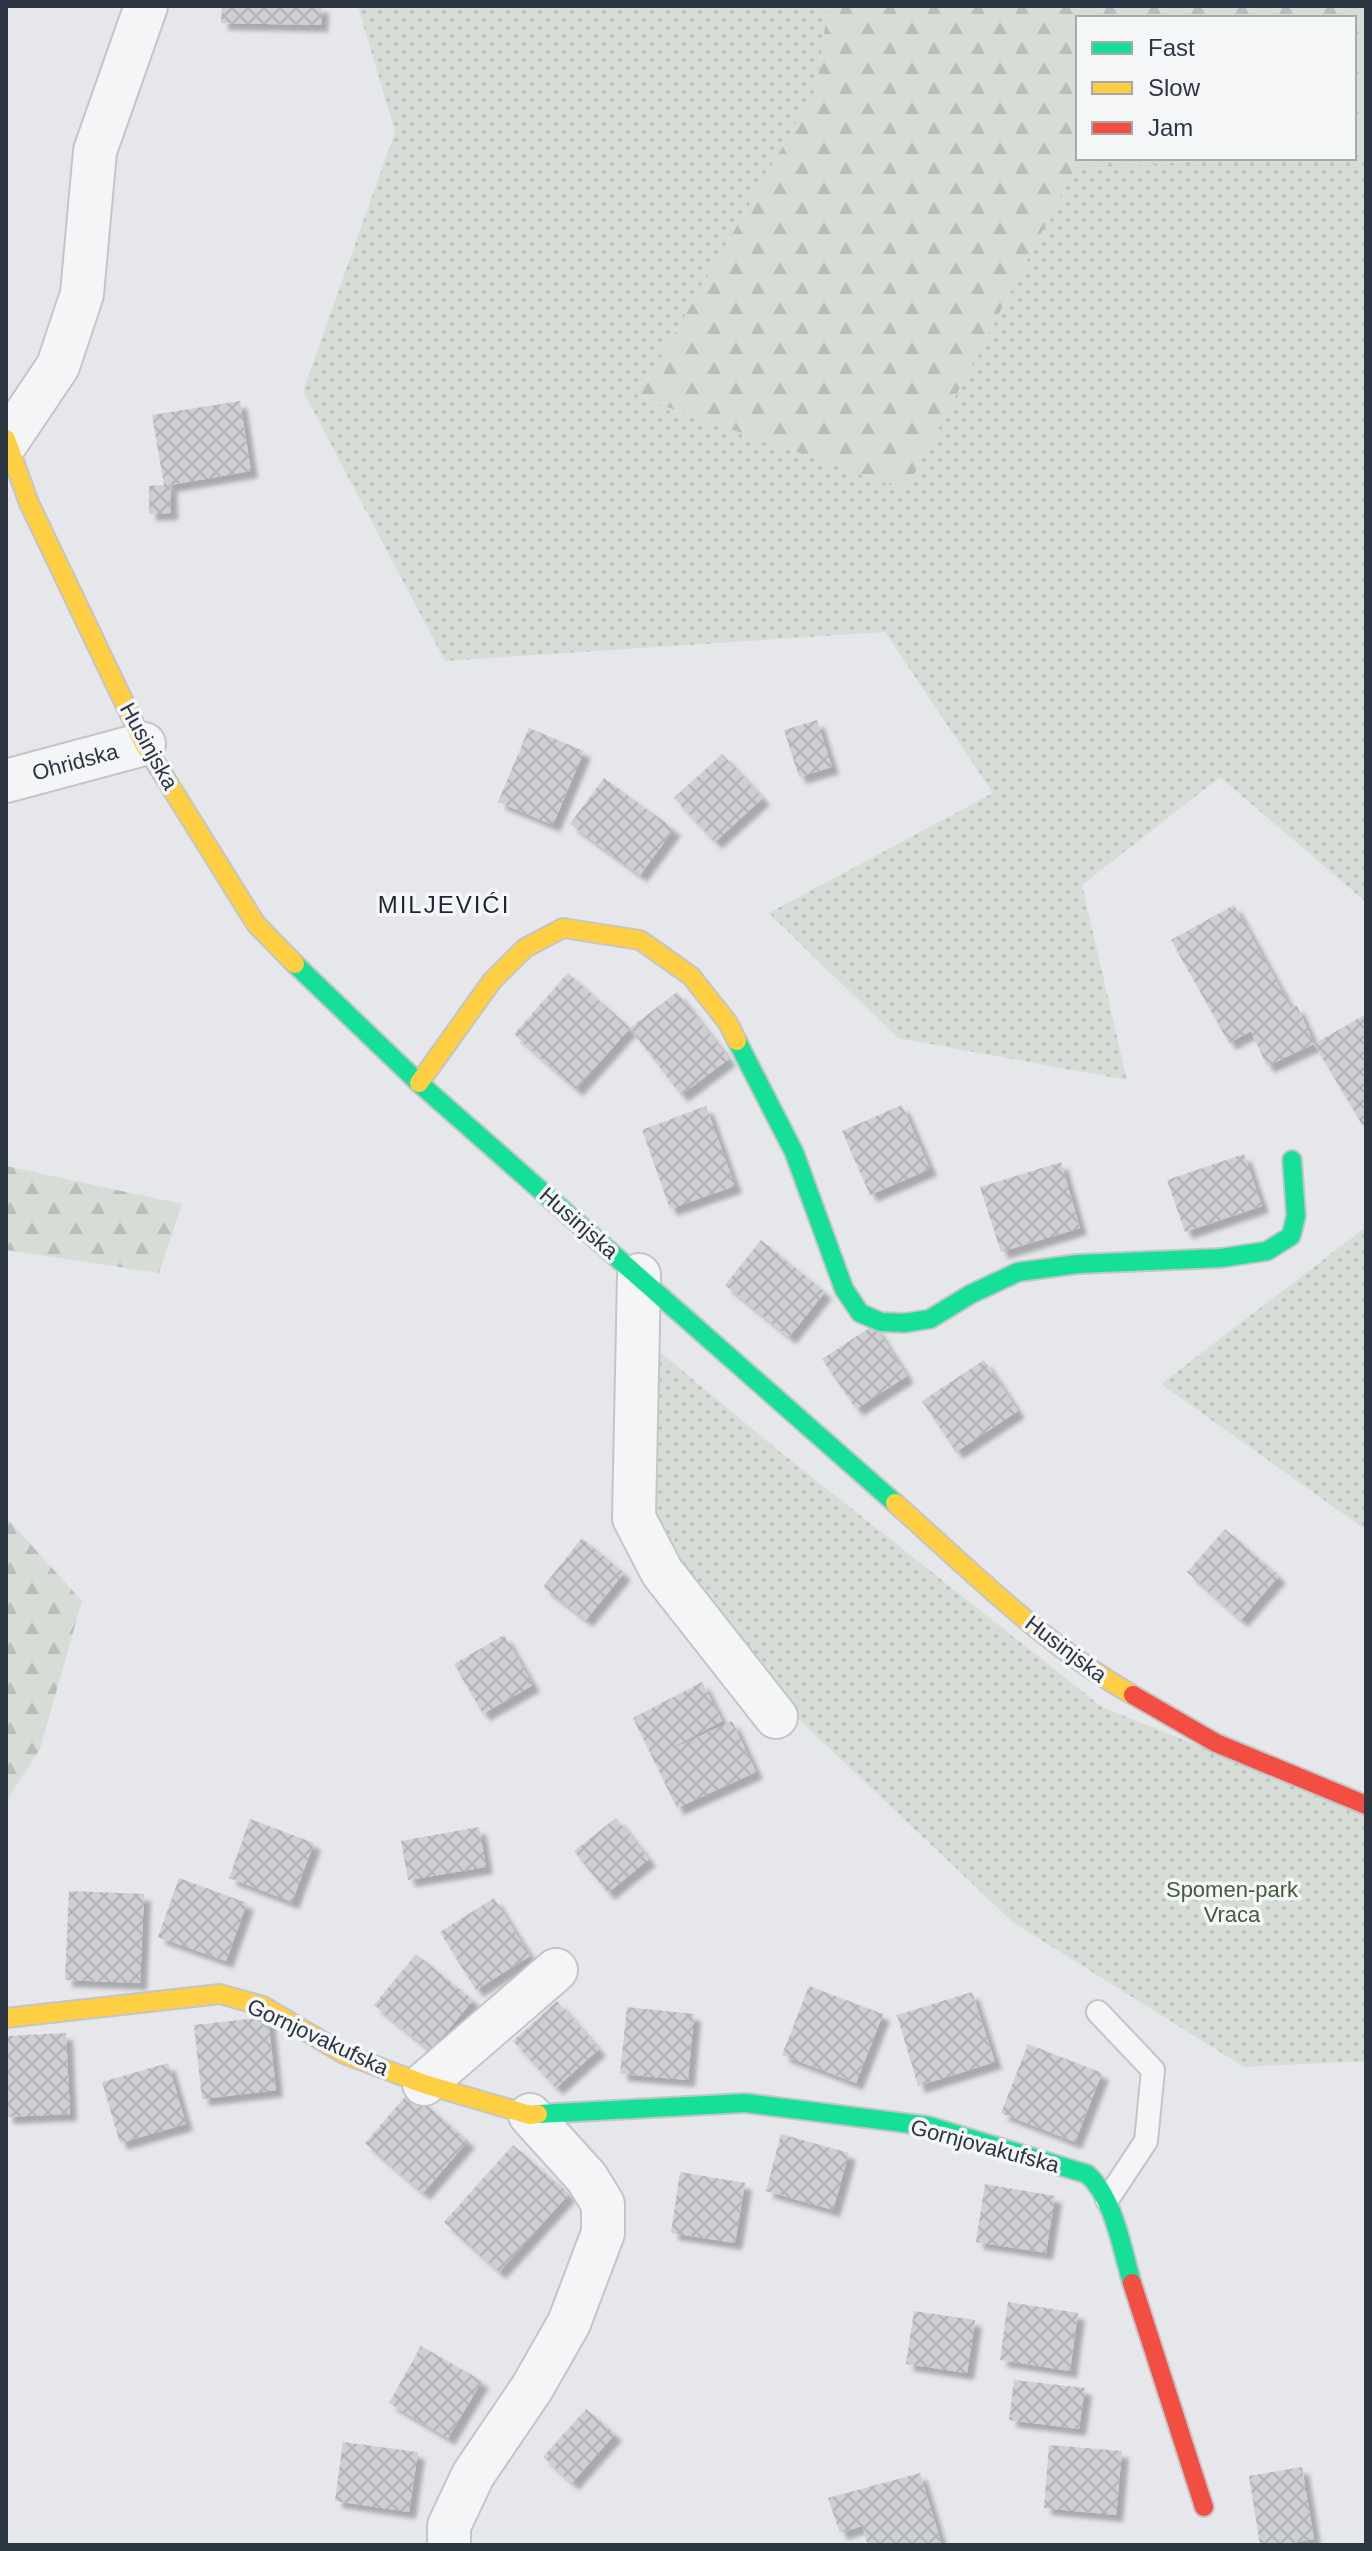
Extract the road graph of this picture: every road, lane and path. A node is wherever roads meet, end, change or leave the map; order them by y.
1 (146, 6) edge
2 (7, 440) edge
3 (144, 744) junction
4 (6, 781) edge
5 (419, 1083) junction
6 (1292, 1160) dead end
7 (639, 1275) junction
8 (776, 1717) dead end
9 (1366, 1805) edge
10 (556, 1970) dead end
11 (1098, 2012) dead end
12 (6, 2018) edge
13 (424, 2084) junction
14 (530, 2115) junction
15 (1107, 2200) junction
16 (1204, 2507) dead end
17 (449, 2545) edge

1 - 2 street
2 - 3 street, Husinjska
3 - 4 street, Ohridska
3 - 5 street, Husinjska
5 - 6 street
5 - 7 street, Husinjska
7 - 8 street
7 - 9 street, Husinjska
10 - 13 street
11 - 15 lane
12 - 13 street, Gornjovakufska
13 - 14 street, Gornjovakufska
14 - 15 street, Gornjovakufska
14 - 17 street
15 - 16 street, Gornjovakufska

